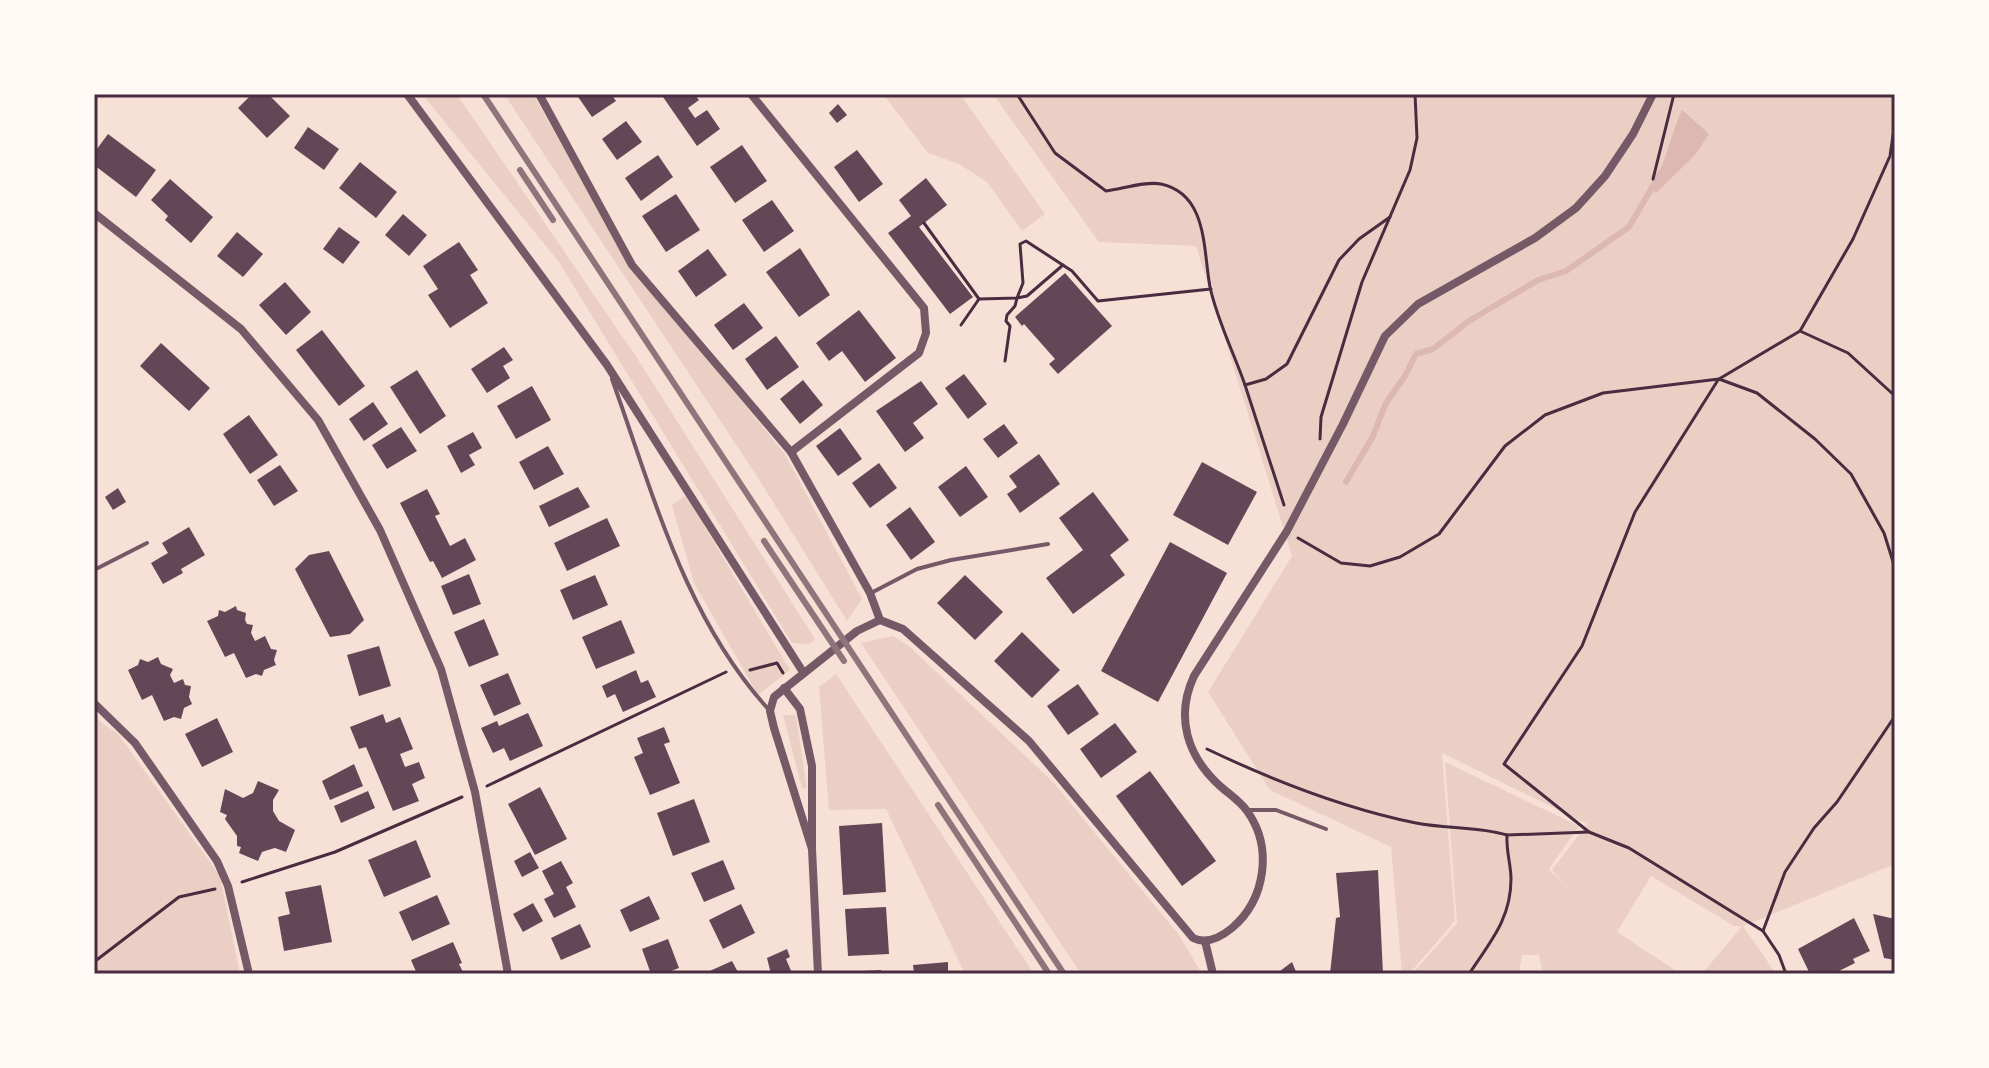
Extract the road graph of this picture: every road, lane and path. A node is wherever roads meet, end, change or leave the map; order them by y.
1 (407, 94) edge
2 (539, 94) edge
3 (751, 94) edge
4 (1017, 94) edge
5 (1415, 94) edge
6 (1653, 94) edge
7 (1674, 94) edge
8 (1895, 122) edge
9 (1653, 179) dead end
10 (94, 213) edge
11 (1390, 217) junction
12 (924, 223) dead end
13 (1063, 265) junction
14 (1211, 289) junction
15 (1017, 298) junction
16 (979, 299) junction
17 (961, 325) dead end
18 (1800, 331) junction
19 (1005, 361) dead end
20 (607, 365) junction
21 (1719, 379) junction
22 (1245, 385) junction
23 (1895, 396) edge
24 (791, 452) junction
25 (1324, 459) junction
26 (1287, 531) junction
27 (147, 543) dead end
28 (1048, 544) dead end
29 (1895, 568) edge
30 (94, 570) edge
31 (870, 593) junction
32 (880, 620) junction
33 (777, 663) dead end
34 (767, 666) dead end
35 (735, 668) junction
36 (803, 672) junction
37 (784, 688) junction
38 (94, 703) edge
39 (770, 711) junction
40 (1895, 716) edge
41 (1188, 740) junction
42 (475, 792) junction
43 (1246, 810) junction
44 (1326, 829) dead end
45 (1589, 832) junction
46 (1507, 835) junction
47 (812, 849) junction
48 (228, 886) junction
49 (198, 892) dead end
50 (1763, 931) junction
51 (1205, 941) junction
52 (94, 962) edge
53 (249, 974) edge
54 (508, 974) edge
55 (818, 974) edge
56 (1213, 974) edge
57 (1469, 974) edge
58 (1786, 974) edge

1 - 20 street
2 - 24 street
3 - 24 street
4 - 14 path
5 - 11 path
6 - 25 street
7 - 9 path
8 - 18 path
10 - 42 street
11 - 22 path
11 - 25 path
12 - 16 path
13 - 14 path
13 - 15 path
13 - 15 path
14 - 22 path
15 - 16 path
15 - 19 path
16 - 17 path
18 - 21 path
18 - 23 path
20 - 35 lane
20 - 36 street
21 - 26 path
21 - 29 path
21 - 45 path
22 - 26 path
24 - 31 street
25 - 26 street
26 - 41 street
27 - 30 lane
28 - 31 lane
31 - 32 street
32 - 36 street
32 - 51 street
33 - 34 path
35 - 39 lane
35 - 42 path
36 - 37 street
37 - 39 street
37 - 47 street
38 - 48 street
39 - 47 street
40 - 50 path
41 - 43 street
41 - 46 path
42 - 48 path
42 - 54 street
43 - 44 lane
43 - 51 street
45 - 46 path
45 - 50 path
46 - 57 path
47 - 55 street
48 - 53 street
49 - 52 path
50 - 58 path
51 - 56 street

